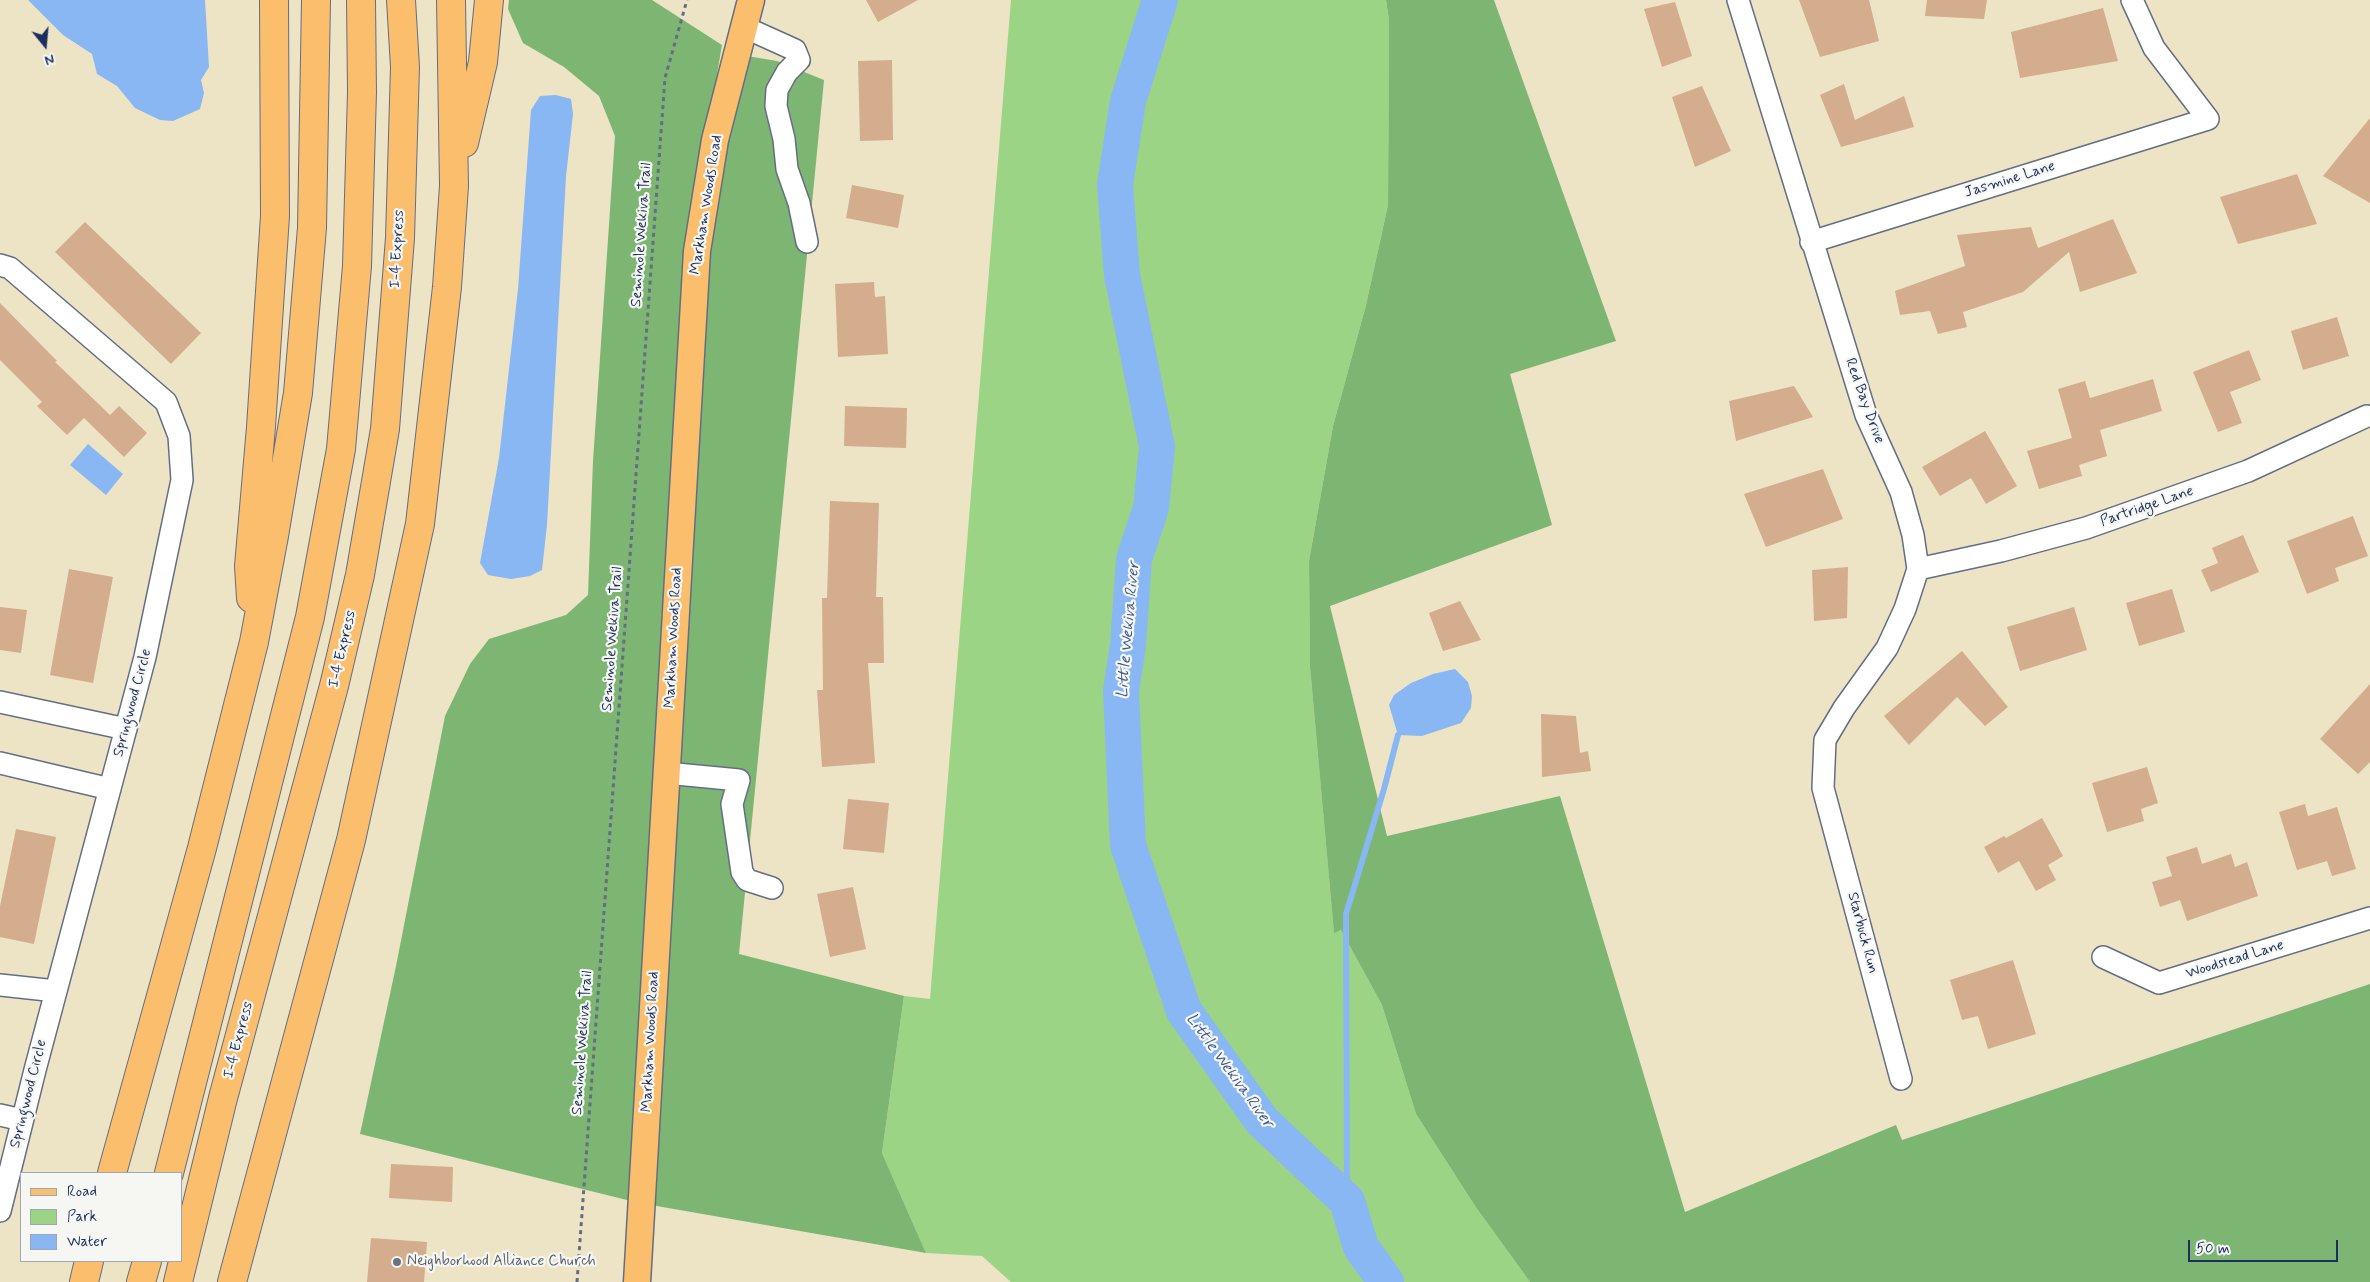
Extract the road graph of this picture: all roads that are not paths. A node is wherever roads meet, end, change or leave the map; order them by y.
1 (274, 0) edge
2 (316, 0) edge
3 (361, 0) edge
4 (401, 0) edge
5 (451, 0) edge
6 (489, 0) edge
7 (752, 0) edge
8 (1738, 0) edge
9 (2132, 0) edge
10 (744, 27) junction
11 (454, 186) junction
12 (806, 242) dead end
13 (1811, 242) junction
14 (0, 265) edge
15 (2367, 416) dead end
16 (1918, 569) junction
17 (254, 642) junction
18 (0, 702) edge
19 (126, 728) junction
20 (0, 763) edge
21 (666, 773) junction
22 (1822, 788) joint
23 (110, 789) junction
24 (772, 888) dead end
25 (2370, 918) edge
26 (2103, 957) dead end
27 (0, 985) edge
28 (56, 991) junction
29 (1902, 1079) dead end
30 (0, 1115) edge
31 (22, 1120) junction
32 (112, 1172) edge
33 (169, 1172) edge
34 (0, 1211) edge
35 (89, 1262) edge
36 (147, 1262) edge
37 (84, 1282) edge
38 (141, 1282) edge
39 (178, 1282) edge
40 (232, 1282) edge
41 (637, 1282) edge

1 - 17 highway
2 - 17 highway
3 - 33 highway
4 - 39 highway, I-4 Express
5 - 11 highway
6 - 11 highway
7 - 10 main road, Markham Woods Road
8 - 13 street, Red Bay Drive
9 - 13 street, Jasmine Lane
10 - 12 street
10 - 21 main road, Markham Woods Road
11 - 40 highway
13 - 16 street, Red Bay Drive
14 - 19 street, Springwood Circle
15 - 16 street, Partridge Lane
16 - 22 street, Red Bay Drive
17 - 32 highway
18 - 19 street
19 - 23 street, Springwood Circle
20 - 23 street
21 - 24 street
21 - 41 main road, Markham Woods Road
22 - 29 street, Starbuck Run
23 - 28 street, Springwood Circle
25 - 26 street, Woodstead Lane
27 - 28 street
28 - 31 street, Springwood Circle
30 - 31 street
31 - 34 street, Springwood Circle
35 - 37 highway
36 - 38 highway

